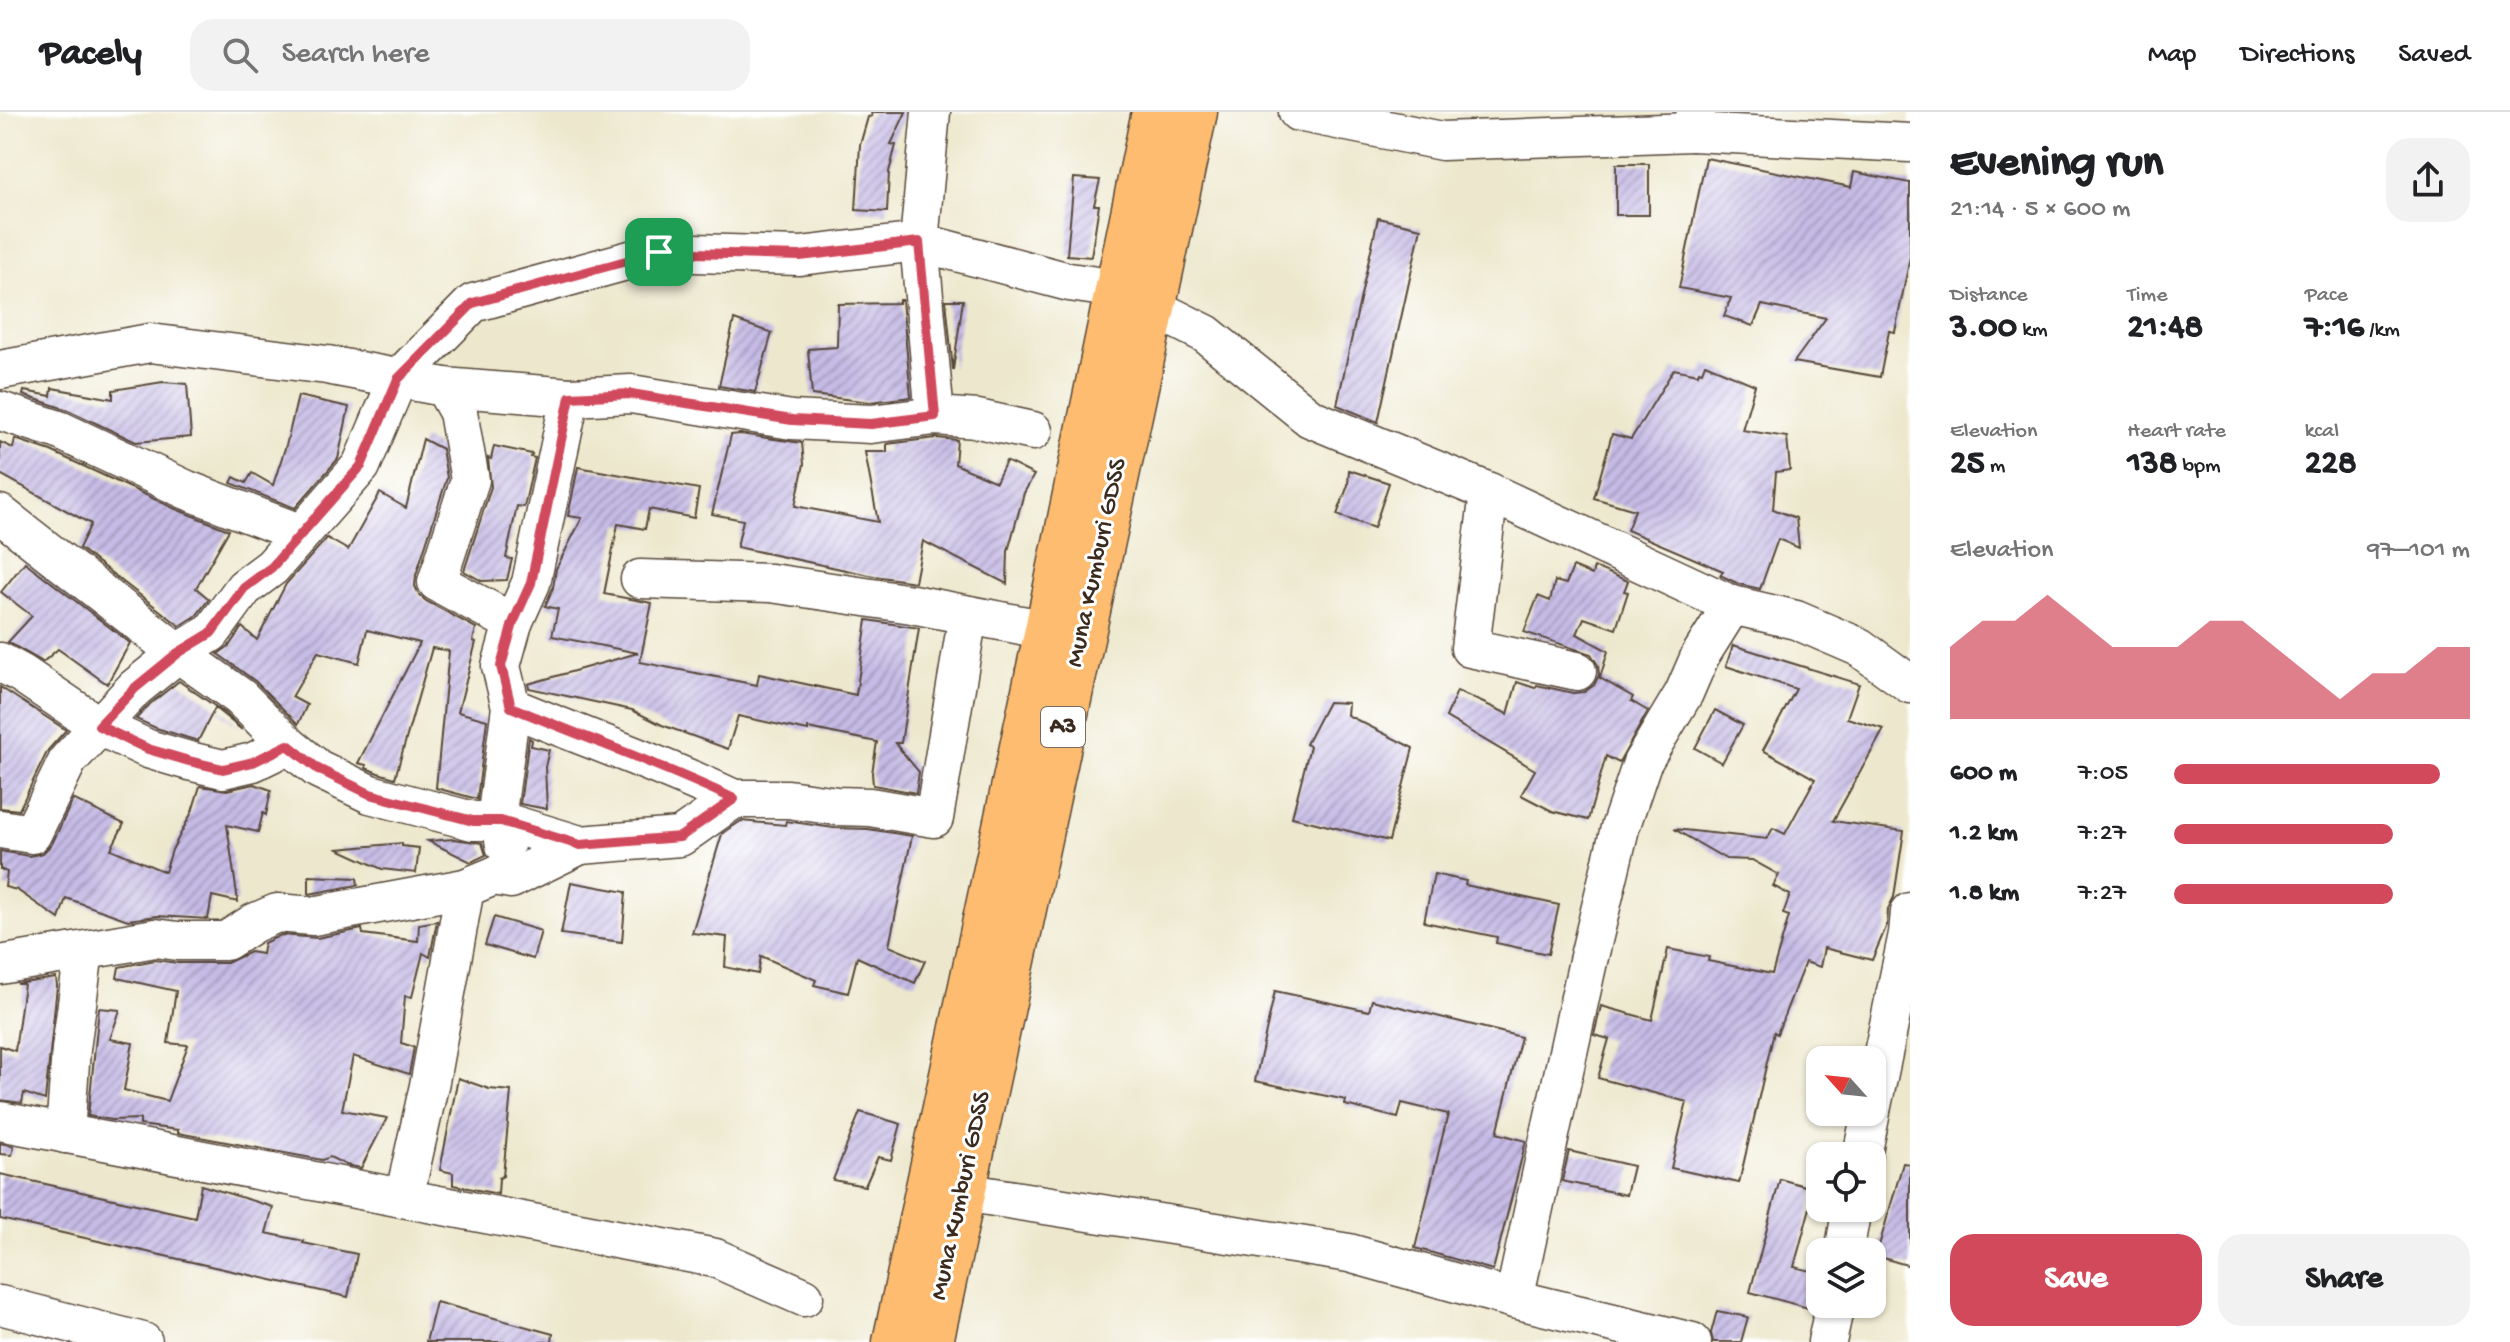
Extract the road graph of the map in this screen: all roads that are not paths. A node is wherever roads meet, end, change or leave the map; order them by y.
1 (931, 112) edge
2 (1154, 112) edge
3 (1195, 112) edge
4 (1298, 112) edge
5 (1694, 122) edge
6 (1910, 143) edge
7 (919, 242) junction
8 (1135, 299) junction
9 (0, 370) edge
10 (398, 379) junction
11 (444, 387) junction
12 (570, 397) junction
13 (0, 411) edge
14 (935, 416) junction
15 (1033, 431) dead end
16 (1489, 492) junction
17 (0, 514) edge
18 (299, 533) junction
19 (640, 579) dead end
20 (1732, 605) junction
21 (968, 615) junction
22 (513, 623) junction
23 (1047, 630) junction
24 (178, 653) junction
25 (0, 662) edge
26 (1577, 671) dead end
27 (1910, 684) edge
28 (511, 707) junction
29 (99, 726) junction
30 (288, 745) junction
31 (734, 799) junction
32 (501, 821) junction
33 (0, 829) edge
34 (580, 845) junction
35 (511, 879) junction
36 (465, 888) junction
37 (1910, 912) edge
38 (84, 951) junction
39 (0, 965) edge
40 (1884, 1046) edge
41 (0, 1121) edge
42 (65, 1134) junction
43 (963, 1192) junction
44 (404, 1198) junction
45 (804, 1297) dead end
46 (1514, 1299) junction
47 (0, 1305) edge
48 (1832, 1318) edge
49 (143, 1342) edge
50 (895, 1342) edge
51 (931, 1342) edge
52 (1692, 1342) edge
53 (1827, 1342) edge

1 - 7 street
2 - 8 highway, Muna Kumburi GDSS / A3
3 - 8 highway, Muna Kumburi GDSS / A3
4 - 5 street
5 - 6 street
7 - 8 street
7 - 10 street
7 - 14 street
8 - 16 street
8 - 23 highway, Muna Kumburi GDSS / A3
8 - 43 highway, Muna Kumburi GDSS / A3
9 - 10 street
10 - 11 street
10 - 18 street
11 - 12 street
11 - 22 street
12 - 14 street
12 - 22 street
13 - 18 street
14 - 15 street
16 - 20 street
16 - 26 street
17 - 24 street
18 - 24 street
19 - 21 street
20 - 27 street
20 - 46 street
21 - 23 street
21 - 31 street
22 - 28 street
23 - 50 highway, Muna Kumburi GDSS / A3
24 - 29 street
24 - 30 street
25 - 29 street
28 - 31 street
28 - 32 street
29 - 30 street
29 - 33 street
30 - 32 street
31 - 34 street
32 - 34 street
32 - 35 street
34 - 35 street
35 - 36 street
36 - 38 street
36 - 44 street
37 - 40 street
38 - 39 street
38 - 42 street
41 - 42 street
42 - 44 street
43 - 46 street
43 - 51 highway, Muna Kumburi GDSS / A3
44 - 45 street
46 - 52 street
47 - 49 street
48 - 53 street

